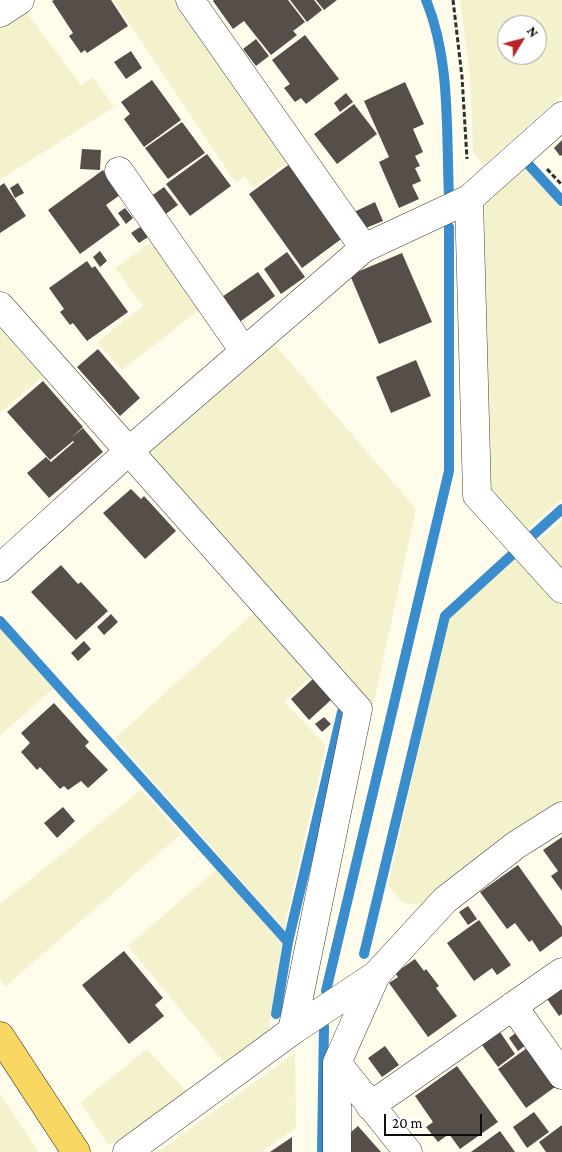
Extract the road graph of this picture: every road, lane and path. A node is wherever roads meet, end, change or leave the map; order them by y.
1 (20, 0) edge
2 (190, 0) edge
3 (453, 0) edge
4 (0, 13) edge
5 (562, 116) edge
6 (119, 171) dead end
7 (469, 199) junction
8 (364, 248) junction
9 (0, 306) edge
10 (244, 351) junction
11 (129, 451) junction
12 (0, 568) edge
13 (562, 589) edge
14 (562, 816) edge
15 (562, 972) edge
16 (376, 975) junction
17 (513, 1006) junction
18 (292, 1031) junction
19 (0, 1036) edge
20 (337, 1063) junction
21 (562, 1076) edge
22 (370, 1106) junction
23 (76, 1152) edge
24 (127, 1152) edge
25 (337, 1152) edge
26 (408, 1152) edge

1 - 4 street
2 - 8 street
3 - 7 path
5 - 7 street
6 - 10 street
7 - 8 street
7 - 13 street
8 - 10 street
9 - 11 street
10 - 11 street
11 - 12 street
11 - 18 street
14 - 16 street
15 - 17 street
16 - 18 street
16 - 20 street
17 - 21 street
17 - 22 street
18 - 24 street
19 - 23 main road
20 - 22 street
20 - 25 street
22 - 26 street

